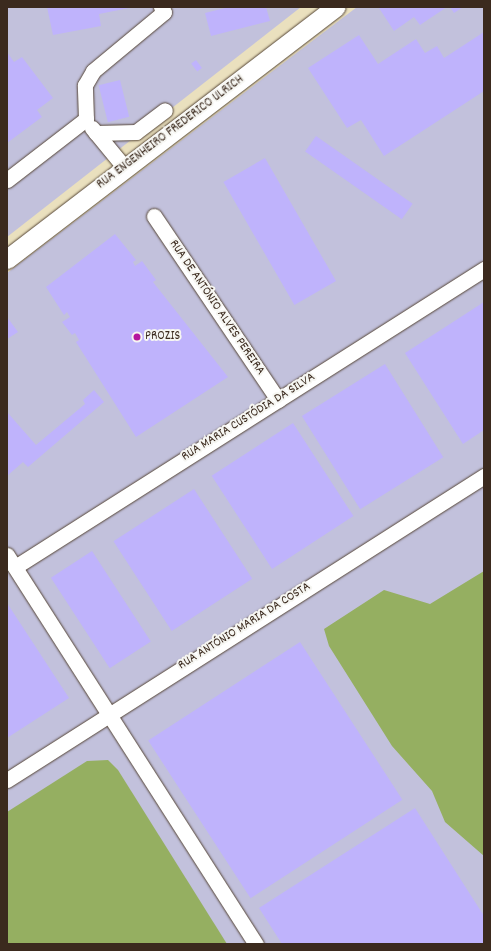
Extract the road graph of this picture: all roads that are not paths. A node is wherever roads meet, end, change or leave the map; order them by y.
1 (335, 7) edge
2 (165, 9) edge
3 (165, 110) dead end
4 (86, 119) junction
5 (96, 133) junction
6 (125, 168) junction
7 (7, 180) edge
8 (154, 216) dead end
9 (7, 259) edge
10 (484, 269) edge
11 (278, 400) junction
12 (484, 476) edge
13 (11, 561) edge
14 (108, 714) junction
15 (7, 780) edge
16 (256, 944) edge

1 - 6 main road, RUA ENGENHEIRO FREDERICO ULRICH
2 - 4 street
3 - 5 street
4 - 5 street
4 - 7 street
5 - 6 street
6 - 9 main road, RUA ENGENHEIRO FREDERICO ULRICH
8 - 11 street, RUA DE ANTÓNIO ALVES PEREIRA
10 - 11 street, RUA MARIA CUSTÓDIA DA SILVA
11 - 13 street, RUA MARIA CUSTÓDIA DA SILVA
12 - 14 street, RUA ANTÓNIO MARIA DA COSTA
13 - 14 street
14 - 15 street, RUA ANTÓNIO MARIA DA COSTA
14 - 16 street

